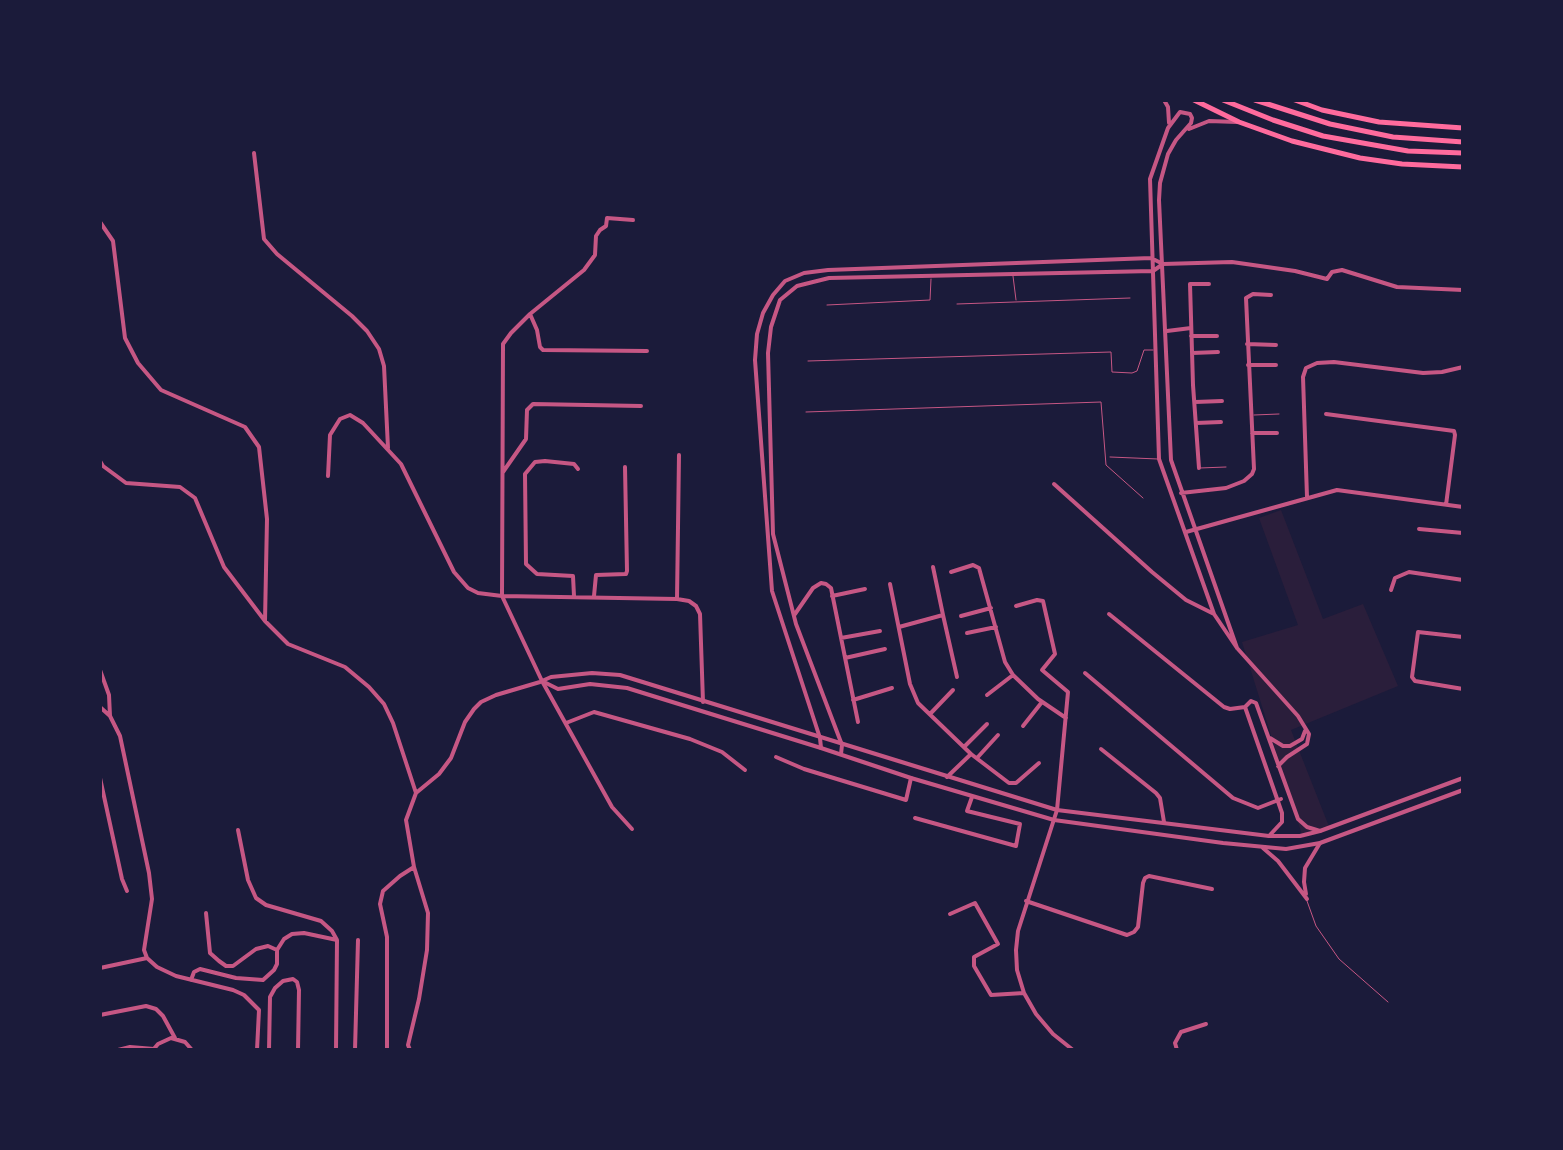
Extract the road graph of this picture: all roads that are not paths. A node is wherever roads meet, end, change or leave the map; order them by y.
1 (1164, 100) edge
2 (1194, 100) edge
3 (1223, 100) edge
4 (1255, 100) edge
5 (1295, 100) edge
6 (1239, 122) junction
7 (1168, 128) junction
8 (1463, 128) edge
9 (1184, 131) junction
10 (1463, 142) edge
11 (254, 152) dead end
12 (1463, 153) edge
13 (1463, 166) edge
14 (633, 220) dead end
15 (100, 222) edge
16 (1152, 258) junction
17 (1163, 264) junction
18 (1153, 271) junction
19 (1013, 273) junction
20 (930, 276) junction
21 (1209, 284) dead end
22 (1463, 290) edge
23 (1271, 295) dead end
24 (1130, 298) dead end
25 (1016, 302) junction
26 (957, 304) dead end
27 (827, 305) dead end
28 (530, 314) junction
29 (1191, 328) junction
30 (1167, 330) junction
31 (1191, 336) junction
32 (1218, 336) dead end
33 (1247, 344) junction
34 (1276, 345) dead end
35 (1156, 350) junction
36 (647, 351) dead end
37 (1218, 352) dead end
38 (1192, 353) junction
39 (808, 360) dead end
40 (1276, 364) dead end
41 (1248, 366) junction
42 (1463, 367) edge
43 (1222, 401) dead end
44 (1194, 402) junction
45 (641, 406) dead end
46 (806, 412) dead end
47 (1279, 414) dead end
48 (1326, 414) dead end
49 (1250, 415) junction
50 (1221, 422) dead end
51 (1196, 424) junction
52 (1278, 433) dead end
53 (1252, 434) junction
54 (388, 448) junction
55 (679, 455) dead end
56 (1106, 457) junction
57 (1158, 459) junction
58 (100, 461) edge
59 (1226, 466) dead end
60 (625, 467) dead end
61 (1199, 468) joint
62 (578, 469) dead end
63 (503, 472) junction
64 (328, 476) dead end
65 (1054, 484) dead end
66 (1181, 493) junction
67 (1307, 497) junction
68 (1143, 498) dead end
69 (1446, 505) junction
70 (1463, 507) edge
71 (1197, 529) junction
72 (1419, 529) dead end
73 (1186, 532) junction
74 (1463, 533) edge
75 (934, 567) dead end
76 (951, 572) dead end
77 (1463, 580) edge
78 (890, 584) dead end
79 (865, 589) dead end
80 (1390, 590) dead end
81 (502, 596) junction
82 (574, 596) junction
83 (594, 596) junction
84 (832, 596) junction
85 (677, 598) junction
86 (1016, 606) dead end
87 (991, 608) junction
88 (1109, 614) dead end
89 (1214, 614) junction
90 (944, 615) junction
91 (960, 616) dead end
92 (265, 621) junction
93 (796, 624) junction
94 (996, 626) junction
95 (899, 627) junction
96 (880, 631) dead end
97 (967, 633) dead end
98 (1463, 637) edge
99 (841, 638) junction
100 (1237, 648) junction
101 (884, 649) dead end
102 (845, 658) junction
103 (100, 670) edge
104 (1086, 673) dead end
105 (1013, 675) junction
106 (956, 677) dead end
107 (542, 681) junction
108 (892, 688) dead end
109 (1463, 689) edge
110 (953, 690) dead end
111 (987, 696) dead end
112 (853, 700) junction
113 (702, 702) junction
114 (1042, 702) junction
115 (100, 707) edge
116 (1245, 707) junction
117 (930, 714) junction
118 (110, 716) junction
119 (1066, 718) junction
120 (858, 722) dead end
121 (566, 724) junction
122 (987, 724) dead end
123 (1022, 726) dead end
124 (1305, 726) junction
125 (998, 735) dead end
126 (1268, 737) junction
127 (820, 738) junction
128 (842, 744) junction
129 (964, 747) junction
130 (821, 748) junction
131 (1101, 749) dead end
132 (841, 754) junction
133 (971, 754) junction
134 (776, 757) dead end
135 (977, 758) junction
136 (1039, 763) dead end
137 (1278, 766) junction
138 (744, 770) dead end
139 (946, 777) junction
140 (100, 778) edge
141 (911, 778) junction
142 (1463, 778) edge
143 (1463, 790) edge
144 (416, 794) junction
145 (1288, 796) junction
146 (972, 797) junction
147 (1279, 800) junction
148 (1057, 810) junction
149 (915, 818) dead end
150 (1054, 820) junction
151 (1164, 824) junction
152 (632, 829) dead end
153 (238, 830) dead end
154 (1320, 831) junction
155 (1269, 836) junction
156 (1320, 843) junction
157 (1263, 848) junction
158 (414, 868) junction
159 (1212, 889) dead end
160 (127, 891) dead end
161 (1307, 899) junction
162 (1026, 902) junction
163 (206, 913) dead end
164 (950, 914) dead end
165 (337, 940) junction
166 (358, 940) dead end
167 (277, 950) junction
168 (147, 958) junction
169 (100, 968) edge
170 (191, 980) junction
171 (1024, 993) junction
172 (1388, 1002) dead end
173 (100, 1015) edge
174 (1206, 1024) dead end
175 (175, 1038) junction
176 (118, 1050) edge
177 (154, 1050) edge
178 (192, 1050) edge
179 (257, 1050) edge
180 (269, 1050) edge
181 (298, 1050) edge
182 (336, 1050) edge
183 (356, 1050) edge
184 (387, 1050) edge
185 (410, 1050) edge
186 (1073, 1050) edge
187 (1177, 1050) edge

1 - 7 street
2 - 6 main road
3 - 12 main road
4 - 10 main road
5 - 8 main road
6 - 9 street
6 - 13 main road
7 - 9 street
7 - 16 street
9 - 17 street
11 - 54 street
14 - 28 street
15 - 92 street
16 - 17 street
16 - 18 street
16 - 127 street
17 - 18 street
17 - 22 street
17 - 30 street
18 - 19 street
18 - 35 street
19 - 20 street
19 - 25 lane
20 - 27 lane
20 - 93 street
21 - 29 street
23 - 33 street
24 - 25 lane
25 - 26 lane
28 - 36 street
28 - 63 street
29 - 30 street
29 - 31 street
30 - 66 street
31 - 32 street
31 - 38 street
33 - 34 street
33 - 41 street
35 - 39 lane
35 - 57 street
37 - 38 street
38 - 44 street
40 - 41 street
41 - 49 street
42 - 67 street
43 - 44 street
44 - 51 street
45 - 63 street
46 - 56 lane
47 - 49 lane
48 - 69 street
49 - 53 street
50 - 51 street
51 - 61 street
52 - 53 street
53 - 66 street
54 - 64 street
54 - 81 street
55 - 85 street
56 - 57 lane
56 - 68 lane
57 - 73 street
58 - 92 street
59 - 61 lane
60 - 83 street
62 - 82 street
63 - 81 street
65 - 89 street
66 - 71 street
67 - 69 street
67 - 71 street
69 - 70 street
71 - 73 street
71 - 100 street
72 - 74 street
73 - 89 street
75 - 90 street
76 - 87 street
77 - 80 street
78 - 95 street
79 - 84 street
81 - 82 street
81 - 107 street
82 - 83 street
83 - 85 street
84 - 93 street
84 - 99 street
85 - 113 street
86 - 119 street
87 - 91 street
87 - 94 street
88 - 116 street
89 - 100 street
90 - 95 street
90 - 106 street
92 - 144 street
93 - 128 street
94 - 97 street
94 - 105 street
95 - 117 street
96 - 99 street
98 - 109 street
99 - 102 street
100 - 124 street
101 - 102 street
102 - 112 street
103 - 118 street
104 - 147 street
105 - 111 street
105 - 114 street
107 - 113 street
107 - 121 street
107 - 130 street
107 - 144 street
108 - 112 street
110 - 117 street
112 - 120 street
113 - 127 street
114 - 119 street
114 - 123 street
115 - 118 street
116 - 126 street
116 - 147 street
117 - 129 street
118 - 168 street
119 - 148 street
121 - 138 street
121 - 152 street
122 - 129 street
124 - 126 street
124 - 137 street
125 - 135 street
126 - 137 street
127 - 128 street
127 - 130 street
128 - 132 street
128 - 139 street
129 - 133 street
130 - 132 street
131 - 151 street
132 - 141 street
133 - 135 street
133 - 139 street
134 - 141 street
135 - 136 street
137 - 145 street
139 - 148 street
140 - 160 street
141 - 146 street
142 - 154 street
143 - 156 street
144 - 158 street
145 - 147 street
145 - 154 street
146 - 149 street
146 - 150 street
147 - 155 street
148 - 150 street
148 - 151 street
150 - 157 street
150 - 162 street
151 - 155 street
153 - 165 street
154 - 155 street
156 - 157 street
156 - 161 street
157 - 161 street
158 - 184 street
158 - 185 street
159 - 162 street
161 - 172 lane
162 - 171 street
163 - 167 street
164 - 171 street
165 - 167 street
165 - 182 street
166 - 183 street
167 - 170 street
168 - 169 street
168 - 170 street
170 - 179 street
171 - 186 street
173 - 175 street
174 - 187 street
175 - 177 street
175 - 178 street
176 - 177 street
180 - 181 street

